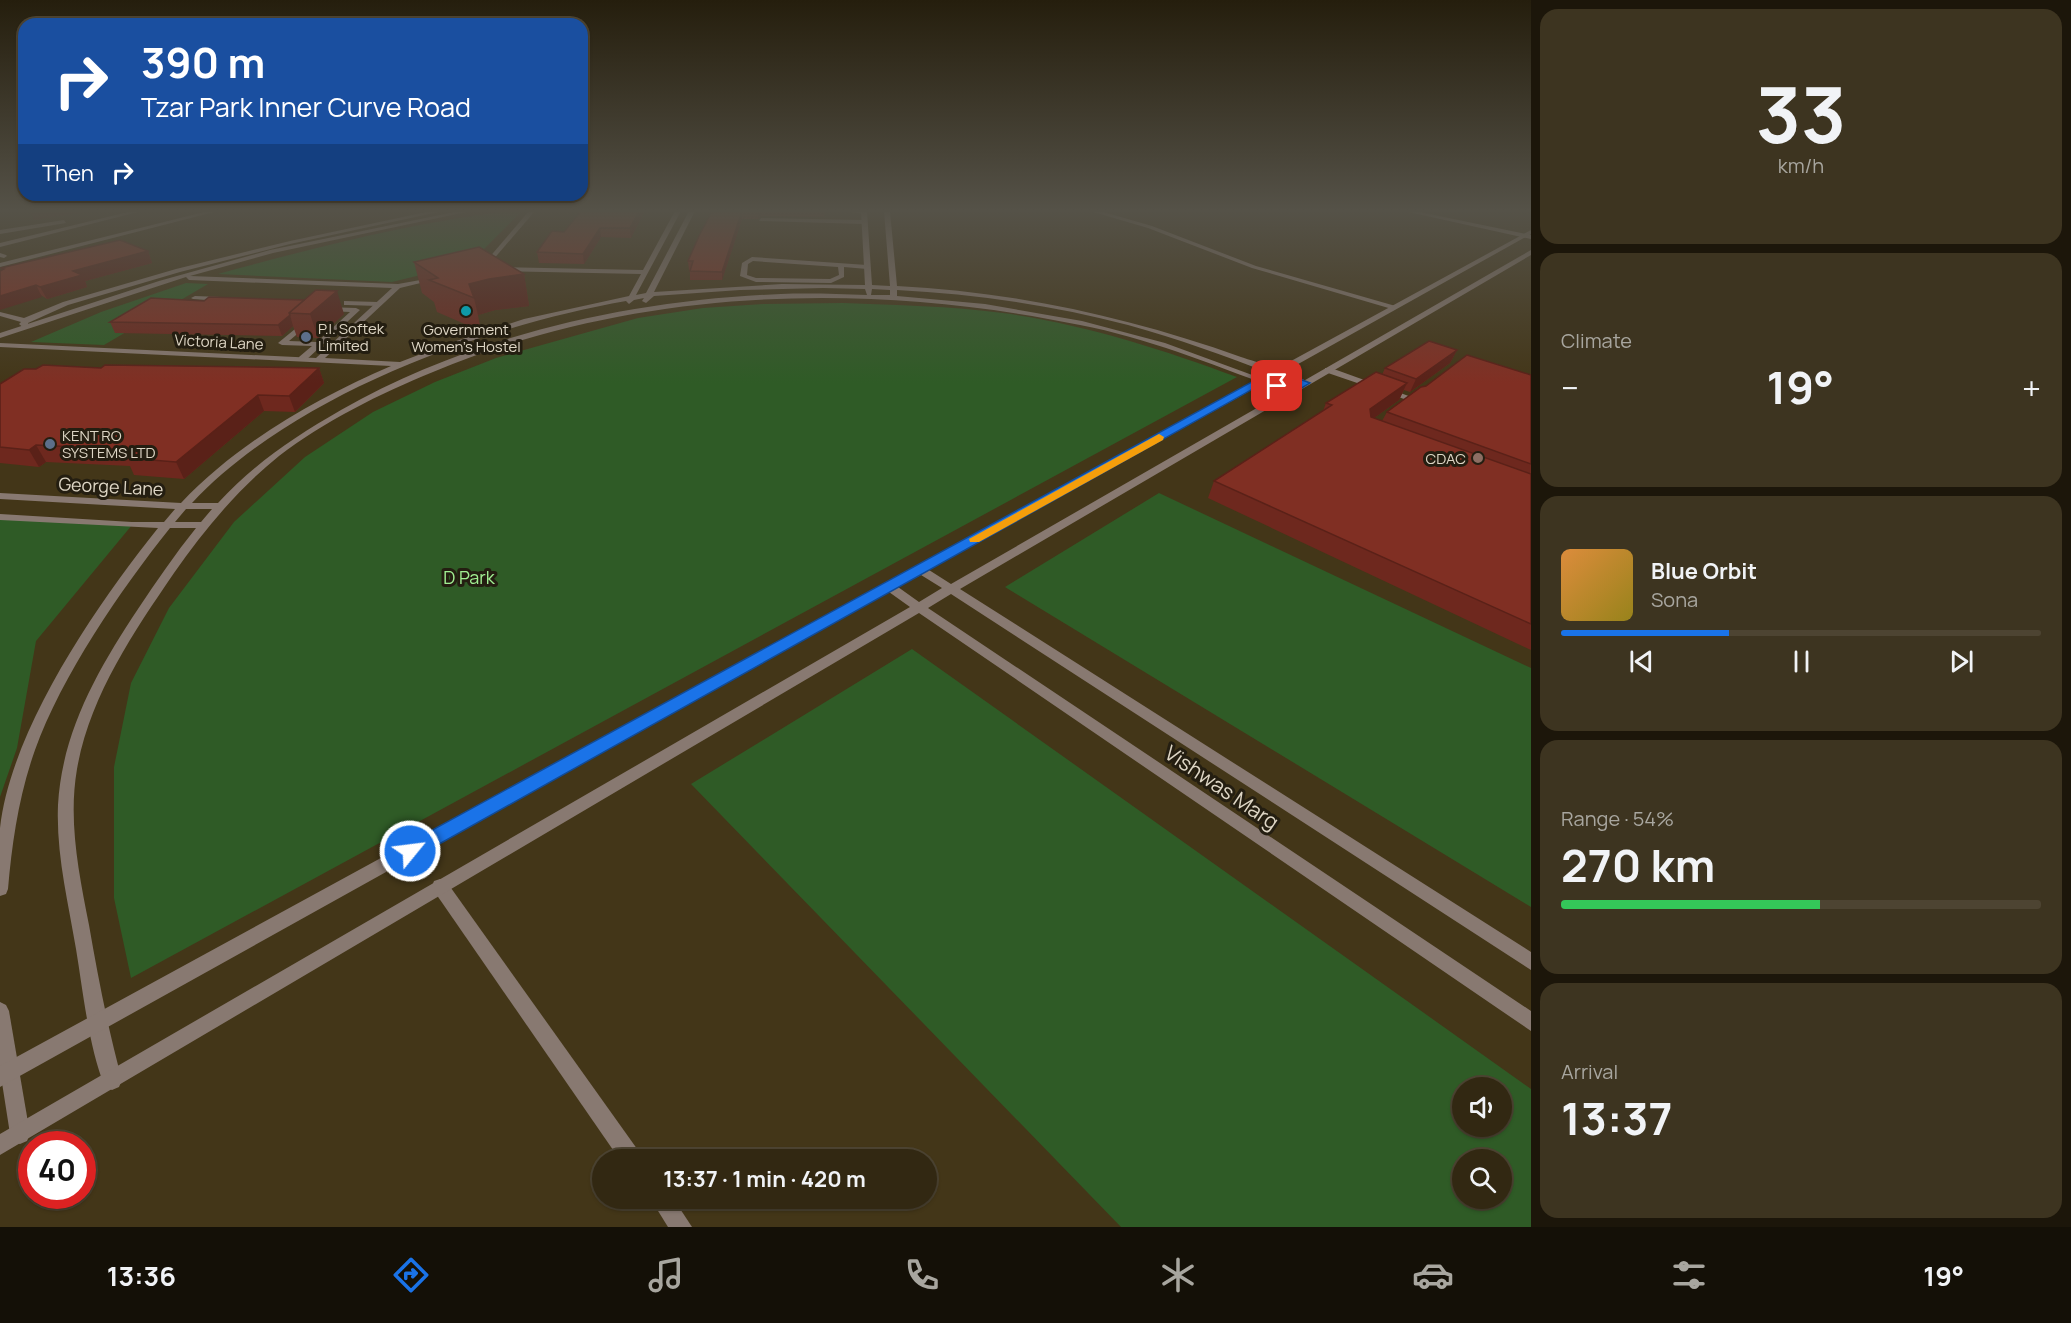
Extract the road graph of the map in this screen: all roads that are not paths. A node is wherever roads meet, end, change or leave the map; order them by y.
1 (186, 268) edge
2 (213, 268) edge
3 (482, 268) edge
4 (494, 268) edge
5 (647, 268) edge
6 (663, 268) edge
7 (745, 268) edge
8 (841, 268) edge
9 (867, 268) edge
10 (892, 268) edge
11 (1258, 268) edge
12 (1464, 268) edge
13 (1503, 268) edge
14 (472, 270) edge
15 (645, 272) junction
16 (440, 277) edge
17 (176, 278) junction
18 (398, 286) junction
19 (869, 292) junction
20 (894, 294) junction
21 (649, 295) junction
22 (195, 298) edge
23 (631, 298) junction
24 (229, 299) edge
25 (378, 304) junction
26 (1395, 307) junction
27 (641, 309) junction
28 (625, 311) junction
29 (0, 314) edge
30 (314, 316) edge
31 (25, 324) junction
32 (520, 324) junction
33 (534, 334) junction
34 (0, 336) edge
35 (319, 344) junction
36 (0, 345) edge
37 (0, 352) edge
38 (302, 359) junction
39 (318, 360) junction
40 (401, 364) junction
41 (437, 366) junction
42 (388, 370) junction
43 (1328, 370) junction
44 (424, 372) junction
45 (1276, 373) junction
46 (1262, 380) junction
47 (1305, 383) junction
48 (1292, 391) junction
49 (1422, 392) edge
50 (1413, 399) junction
51 (1404, 405) edge
52 (0, 496) edge
53 (184, 506) junction
54 (221, 506) junction
55 (0, 517) edge
56 (168, 524) junction
57 (204, 525) junction
58 (920, 569) junction
59 (889, 587) junction
60 (951, 589) junction
61 (920, 607) junction
62 (440, 886) junction
63 (0, 889) edge
64 (1531, 962) edge
65 (0, 1011) edge
66 (1531, 1022) edge
67 (97, 1024) junction
68 (5, 1074) edge
69 (112, 1080) junction
70 (19, 1131) edge
71 (25, 1131) edge
72 (18, 1135) edge
73 (0, 1145) edge
74 (625, 1149) edge
75 (668, 1209) edge
76 (681, 1227) edge

1 - 31 street
2 - 17 street
3 - 14 street
4 - 15 street
5 - 15 street
6 - 21 street
7 - 8 street
9 - 19 street
10 - 20 street
11 - 26 street
12 - 26 street
13 - 43 street
15 - 23 street
16 - 18 street
17 - 18 street
17 - 31 street
18 - 25 street
19 - 20 street
19 - 21 street
19 - 27 street
20 - 45 street
20 - 46 street
21 - 23 street
21 - 27 street
22 - 24 street
23 - 28 street
23 - 32 street
25 - 35 street
25 - 39 street
26 - 45 street
27 - 28 street
28 - 33 street
29 - 31 street
30 - 35 street
31 - 34 street
32 - 33 street
32 - 40 street
33 - 41 street
35 - 38 street
36 - 38 street, Victoria Lane
37 - 42 street, Victoria Lane
38 - 39 street, Victoria Lane
39 - 40 street, Victoria Lane
40 - 41 street, Victoria Lane
40 - 42 street
41 - 44 street
42 - 44 street, Victoria Lane
42 - 53 street
43 - 47 street
43 - 50 street
44 - 54 street
45 - 46 street
45 - 47 street
46 - 48 street
46 - 58 street
47 - 48 street
48 - 60 street
49 - 50 street
50 - 51 street
52 - 53 street, George Lane
53 - 54 street, George Lane
53 - 56 street
54 - 57 street
55 - 56 street, George Lane
56 - 57 street, George Lane
56 - 63 street
57 - 67 street
58 - 59 street
58 - 60 street, Vishwas Marg
59 - 61 street, Vishwas Marg
59 - 67 street
60 - 61 street
60 - 64 street, Vishwas Marg
61 - 62 street
61 - 66 street, Vishwas Marg
62 - 69 street
62 - 74 street
65 - 68 street
67 - 68 street
67 - 69 street
68 - 70 street
69 - 71 street
72 - 73 street
75 - 76 street

